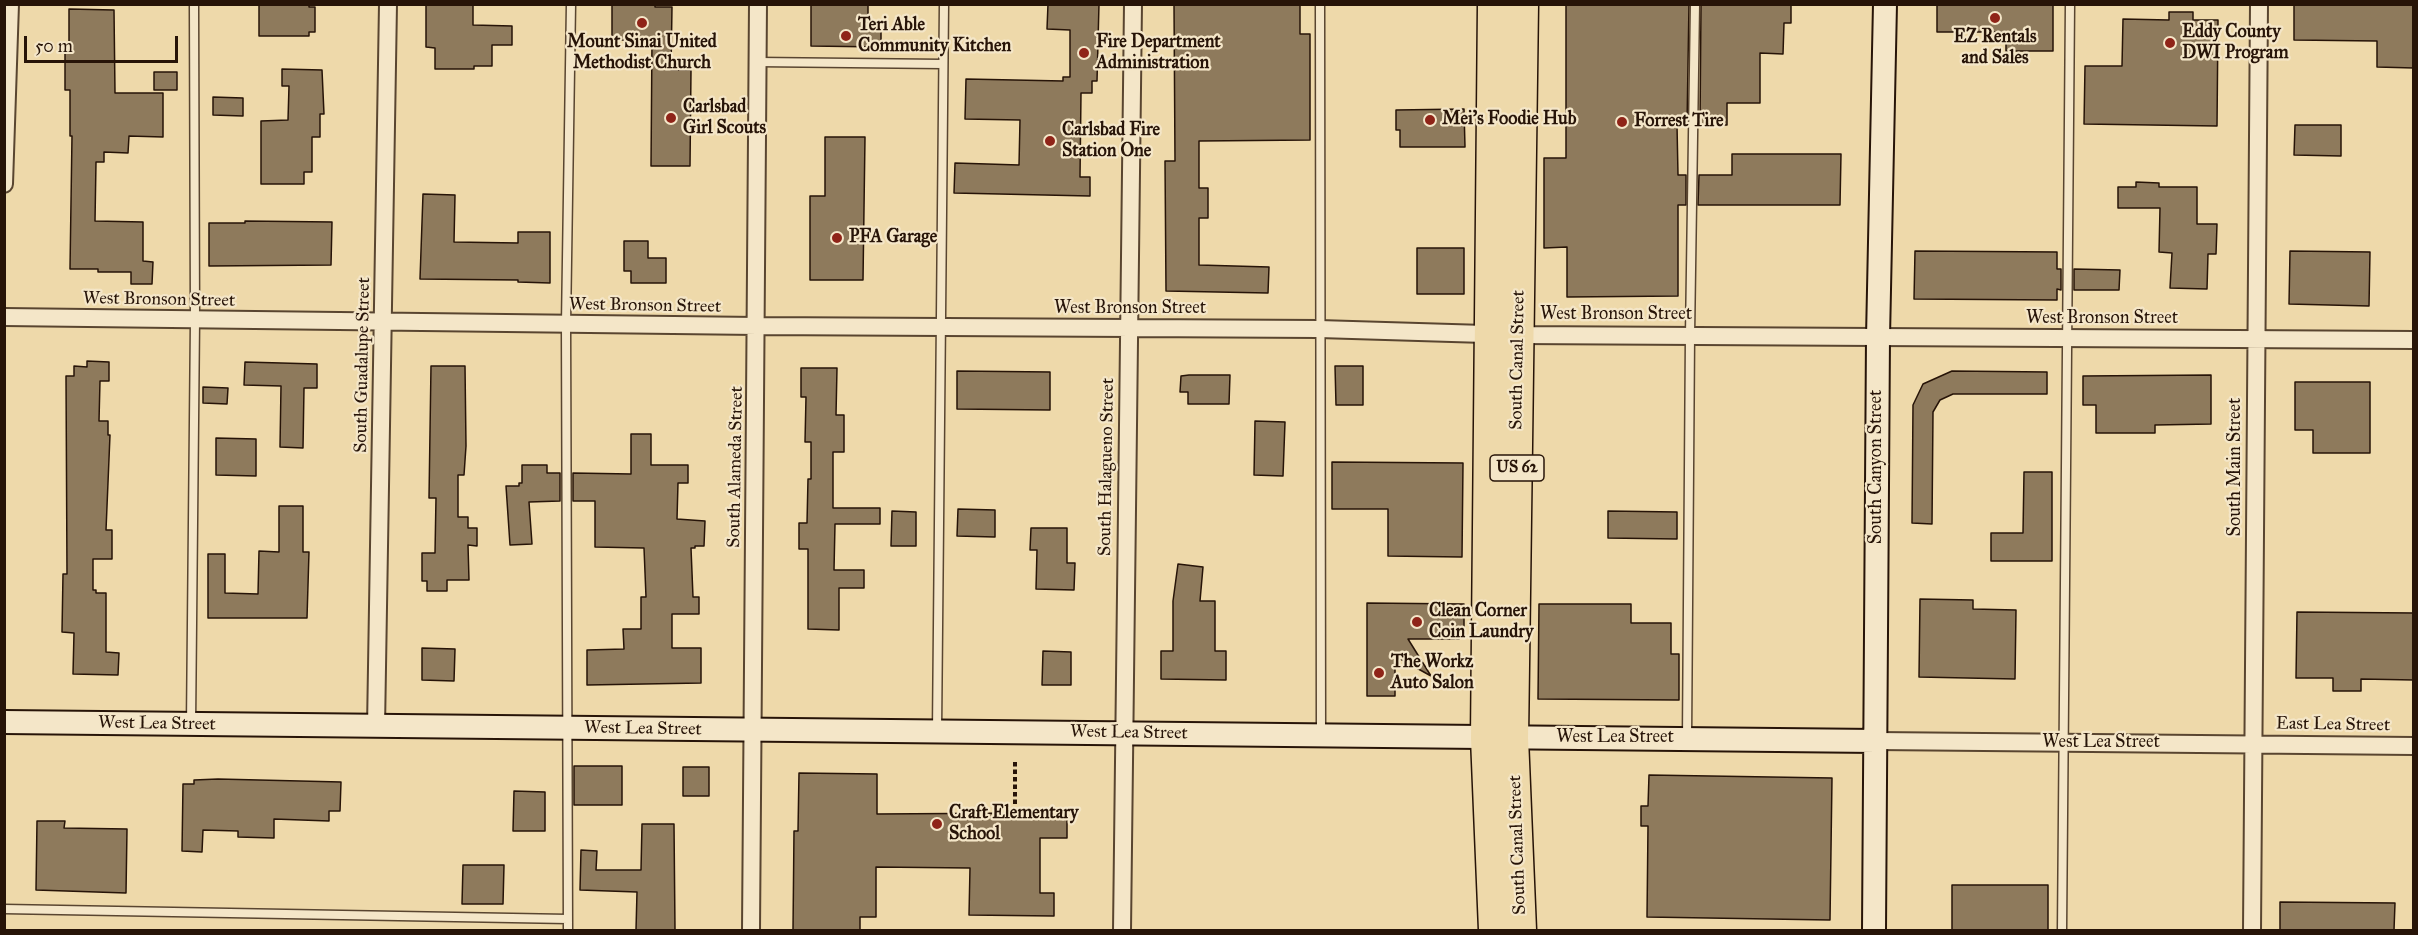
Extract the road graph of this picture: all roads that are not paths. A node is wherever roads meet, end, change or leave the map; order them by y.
1 (10, 4) edge
2 (194, 4) edge
3 (388, 4) edge
4 (571, 4) edge
5 (758, 4) edge
6 (944, 4) edge
7 (1133, 4) edge
8 (1320, 4) edge
9 (1493, 4) edge
10 (1523, 4) edge
11 (1695, 4) edge
12 (1885, 4) edge
13 (2070, 4) edge
14 (2259, 4) edge
15 (757, 62) junction
16 (944, 64) junction
17 (4, 184) edge
18 (4, 317) edge
19 (195, 320) junction
20 (384, 323) junction
21 (566, 324) junction
22 (757, 327) junction
23 (941, 328) junction
24 (1319, 328) junction
25 (1128, 329) junction
26 (1504, 334) junction
27 (1690, 335) junction
28 (1878, 337) junction
29 (2066, 338) junction
30 (2256, 339) junction
31 (2414, 340) edge
32 (4, 722) edge
33 (191, 725) junction
34 (376, 727) junction
35 (566, 728) junction
36 (752, 730) junction
37 (936, 731) junction
38 (1124, 733) junction
39 (1321, 736) junction
40 (1499, 738) junction
41 (1687, 739) junction
42 (1876, 741) junction
43 (2062, 742) junction
44 (2253, 743) junction
45 (2414, 746) edge
46 (4, 909) edge
47 (568, 919) junction
48 (568, 930) edge
49 (751, 930) edge
50 (1122, 930) edge
51 (1494, 930) edge
52 (1521, 930) edge
53 (1874, 930) edge
54 (2062, 930) edge
55 (2252, 930) edge

1 - 17 street
2 - 19 lane
3 - 20 street, South Guadalupe Street
4 - 21 lane
5 - 15 street, South Alameda Street
6 - 16 lane
7 - 25 street, South Halagueno Street
8 - 24 lane
9 - 26 highway, South Canal Street / US 62
10 - 26 highway, South Canal Street / US 62
11 - 27 lane
12 - 28 main road, South Canyon Street
13 - 29 lane
14 - 30 street, South Main Street
15 - 16 lane
15 - 22 street, South Alameda Street
16 - 23 lane
18 - 19 street, West Bronson Street
19 - 20 street, West Bronson Street
19 - 33 lane
20 - 21 street, West Bronson Street
20 - 34 street, South Guadalupe Street
21 - 22 street, West Bronson Street
21 - 35 lane
22 - 23 street, West Bronson Street
22 - 36 street, South Alameda Street
23 - 25 street, West Bronson Street
23 - 37 lane
24 - 25 street, West Bronson Street
24 - 26 street, West Bronson Street
24 - 39 lane
25 - 38 street, South Halagueno Street
26 - 27 street, West Bronson Street
26 - 40 highway, South Canal Street / US 62
27 - 28 street, West Bronson Street
27 - 41 lane
28 - 29 street, West Bronson Street
28 - 42 main road, South Canyon Street
29 - 30 street, West Bronson Street
29 - 43 lane
30 - 31 street, West Bronson Street
30 - 44 street, South Main Street
32 - 33 main road, West Lea Street
33 - 34 main road, West Lea Street
34 - 35 main road, West Lea Street
35 - 36 main road, West Lea Street
35 - 47 lane
36 - 37 main road, West Lea Street
36 - 49 street, South Alameda Street
37 - 38 main road, West Lea Street
38 - 39 main road, West Lea Street
38 - 50 street, South Halagueno Street
39 - 40 main road, West Lea Street
40 - 41 main road, West Lea Street
40 - 51 highway, South Canal Street / US 62
40 - 52 highway, South Canal Street / US 62
41 - 42 main road, West Lea Street
42 - 43 street, West Lea Street
42 - 53 main road, South Canyon Street
43 - 44 street, West Lea Street
43 - 54 lane
44 - 45 street, East Lea Street
44 - 55 street, South Main Street
46 - 47 lane
47 - 48 lane

